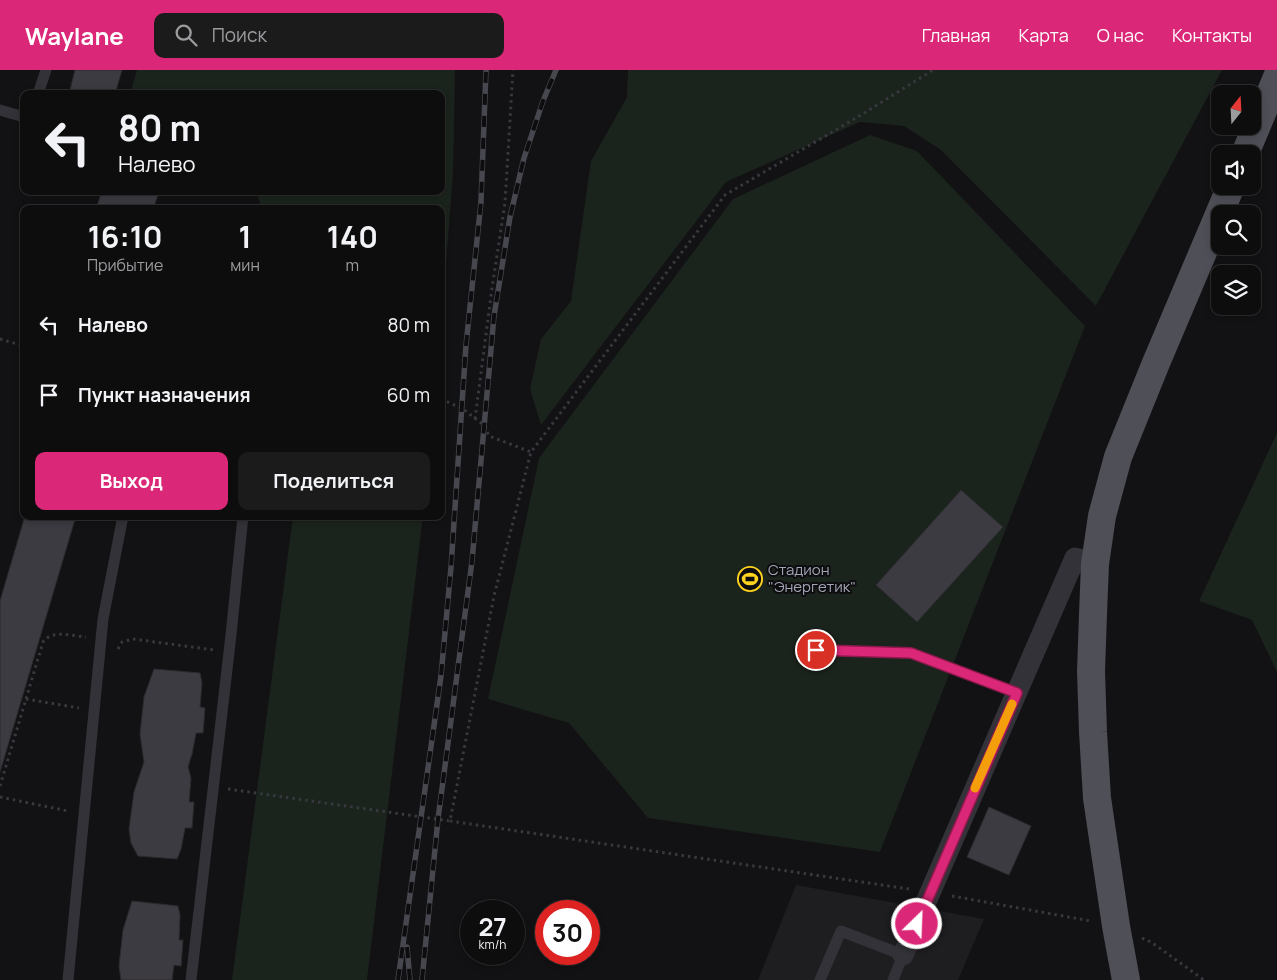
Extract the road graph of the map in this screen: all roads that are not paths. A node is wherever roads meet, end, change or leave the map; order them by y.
1 (46, 70) edge
2 (1277, 77) edge
3 (39, 90) edge
4 (0, 110) edge
5 (20, 116) edge
6 (1249, 145) edge
7 (1227, 195) edge
8 (122, 520) edge
9 (243, 520) edge
10 (1095, 564) junction
11 (816, 650) dead end
12 (1017, 693) junction
13 (903, 955) junction
14 (68, 980) edge
15 (191, 980) edge
16 (820, 980) edge
17 (892, 980) edge
18 (1126, 980) edge

1 - 3 lane
2 - 6 main road
4 - 5 lane
7 - 10 main road
8 - 14 lane
9 - 15 lane
10 - 12 street
10 - 18 main road
11 - 12 lane
12 - 13 street
13 - 16 lane
13 - 17 lane

